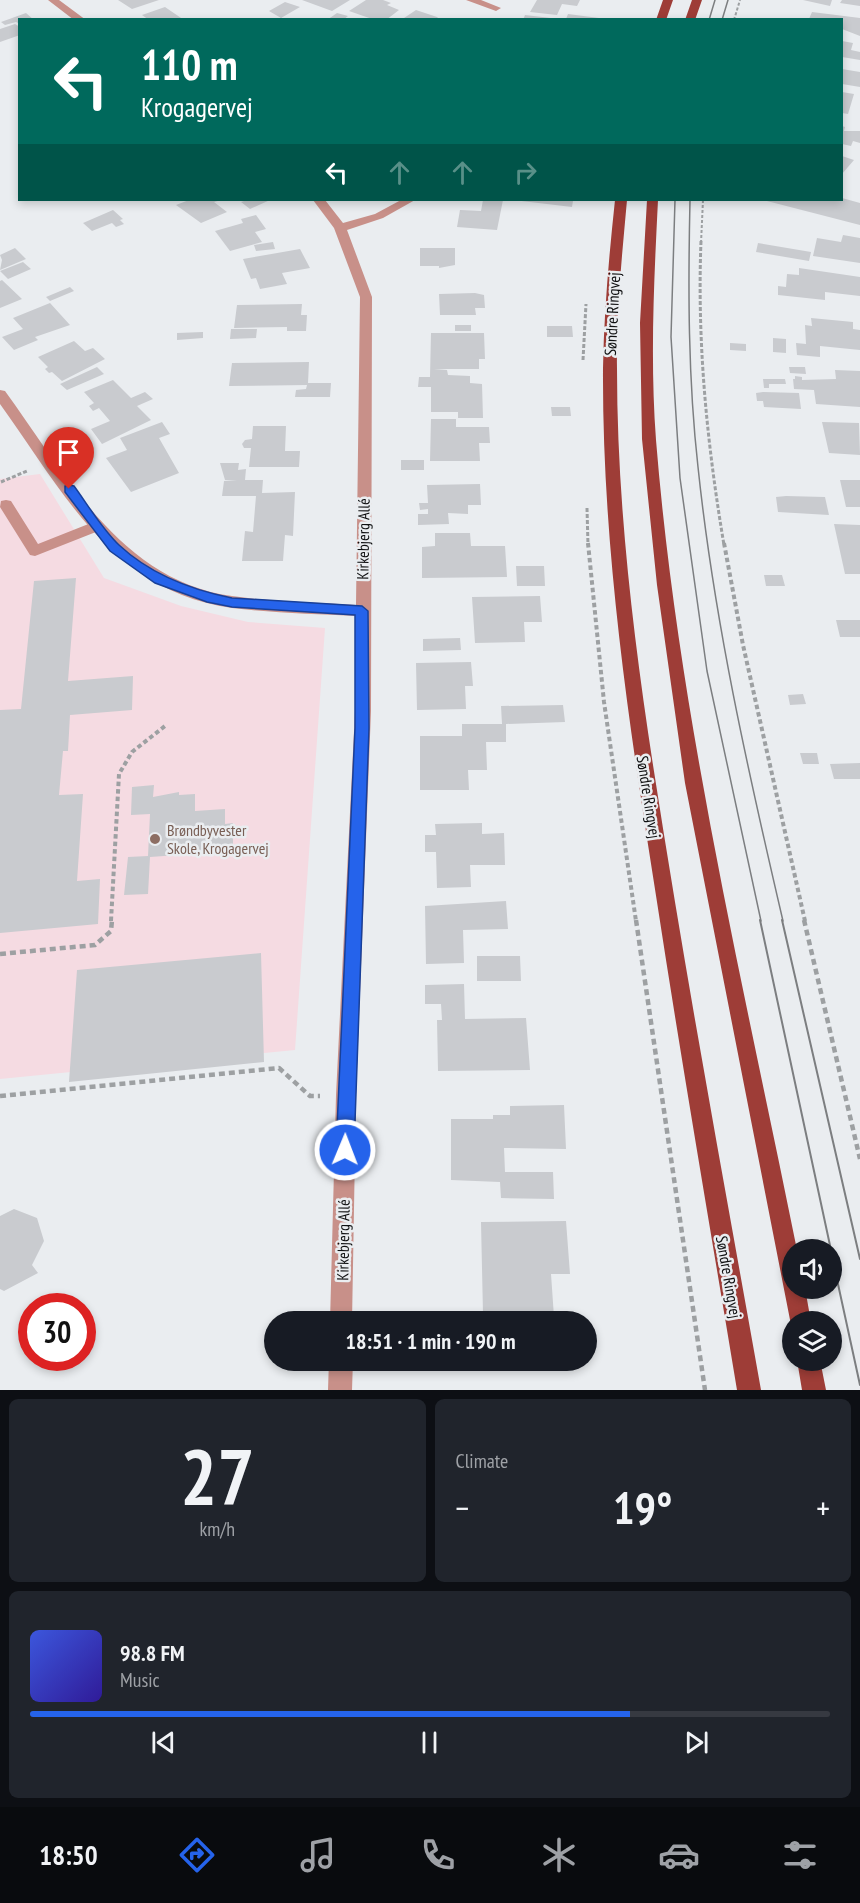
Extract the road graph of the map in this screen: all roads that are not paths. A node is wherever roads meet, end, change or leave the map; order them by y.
1 (53, 0) edge
2 (471, 0) edge
3 (668, 0) edge
4 (697, 0) edge
5 (498, 4) edge
6 (78, 18) edge
7 (492, 18) edge
8 (662, 18) edge
9 (691, 18) edge
10 (320, 201) edge
11 (407, 201) edge
12 (621, 201) edge
13 (652, 201) edge
14 (340, 228) junction
15 (0, 394) edge
16 (6, 505) dead end
17 (96, 526) junction
18 (362, 611) junction
19 (784, 1239) edge
20 (341, 1311) edge
21 (340, 1371) edge
22 (810, 1371) edge
23 (340, 1390) edge
24 (749, 1390) edge
25 (814, 1390) edge

1 - 6 street
2 - 5 street
3 - 8 main road
4 - 9 main road
5 - 7 street
10 - 14 street, Kirkebjerg Allé
11 - 14 street
12 - 24 main road, Søndre Ringvej
13 - 19 main road, Søndre Ringvej
14 - 18 street, Kirkebjerg Allé
15 - 17 street
16 - 17 street
17 - 18 street
18 - 20 street, Kirkebjerg Allé
21 - 23 street
22 - 25 main road

